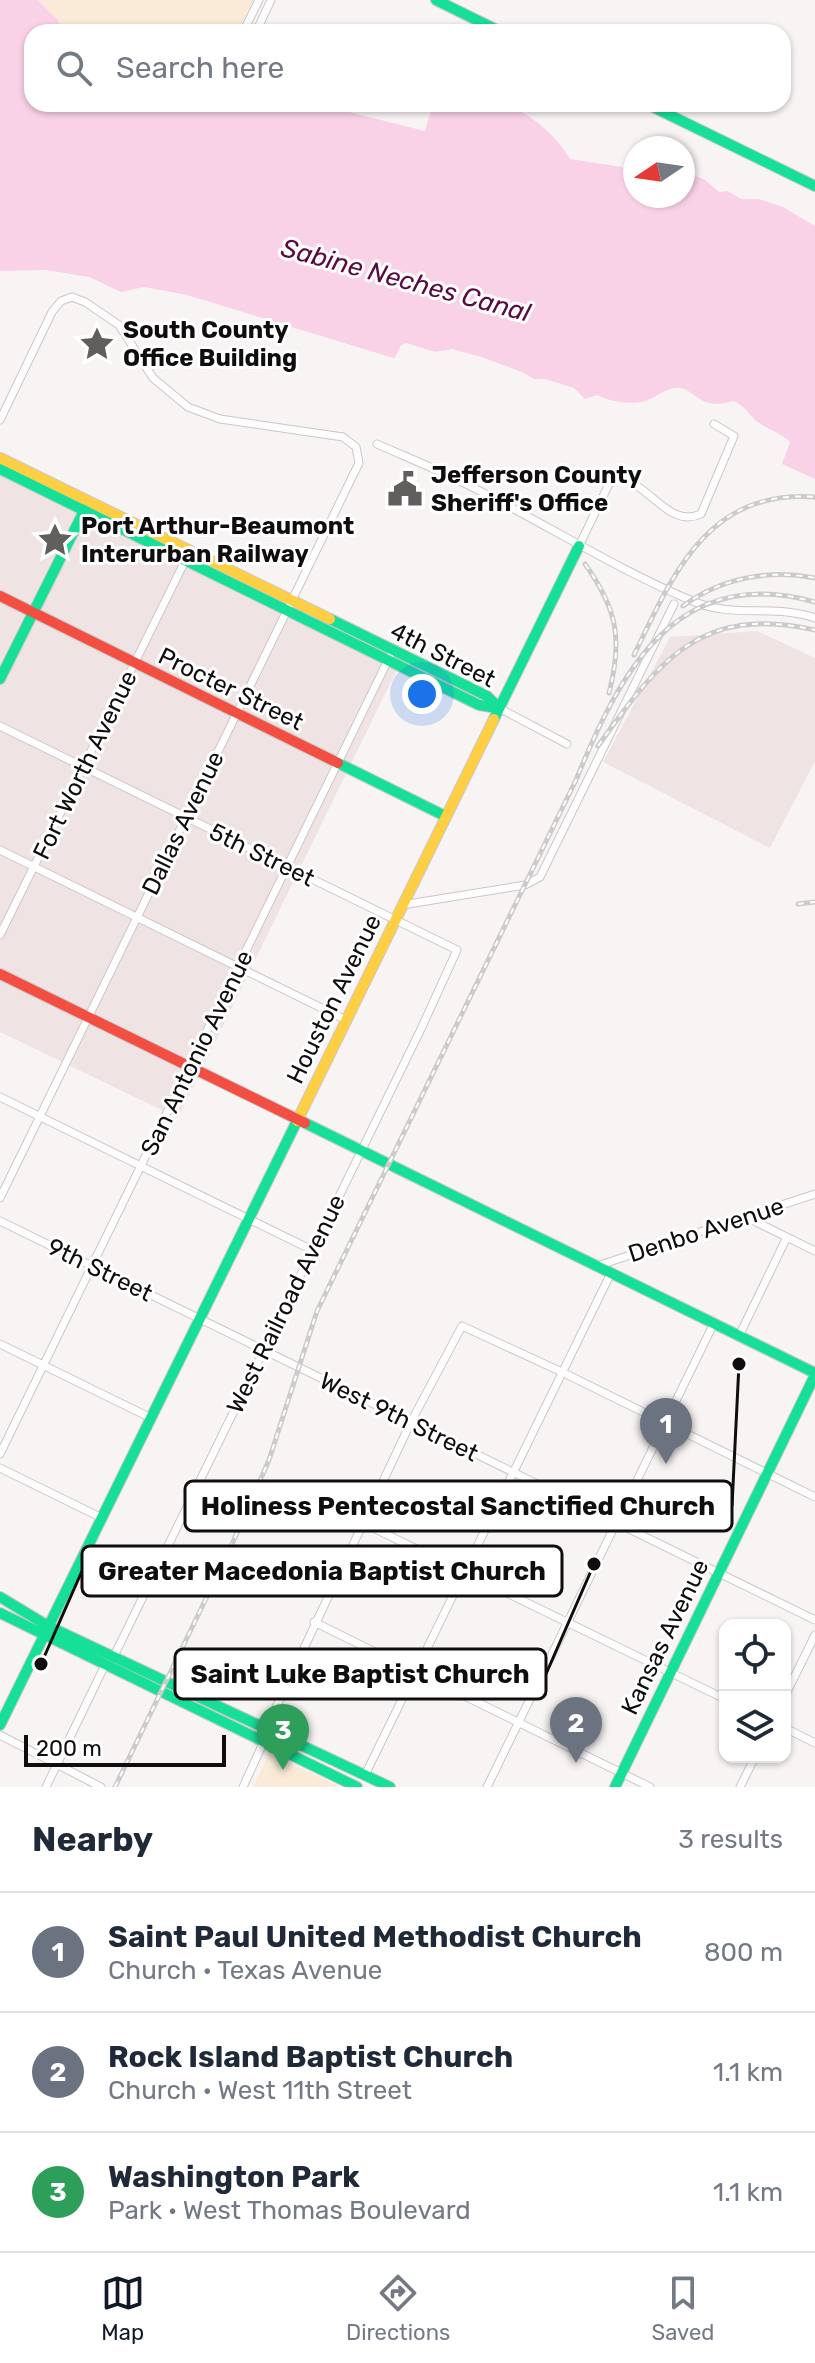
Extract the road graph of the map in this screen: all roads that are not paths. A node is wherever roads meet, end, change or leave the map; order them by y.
1 (259, 0) edge
2 (271, 0) edge
3 (436, 0) edge
4 (247, 24) edge
5 (260, 24) edge
6 (485, 24) edge
7 (663, 112) edge
8 (815, 186) edge
9 (0, 420) edge
10 (714, 424) dead end
11 (377, 444) dead end
12 (0, 458) edge
13 (0, 469) edge
14 (86, 505) junction
15 (579, 546) junction
16 (188, 556) junction
17 (0, 596) edge
18 (674, 604) dead end
19 (290, 606) junction
20 (34, 612) junction
21 (815, 618) edge
22 (391, 655) junction
23 (135, 665) junction
24 (0, 679) edge
25 (499, 708) junction
26 (237, 713) junction
27 (0, 726) edge
28 (567, 744) dead end
29 (340, 763) junction
30 (83, 767) junction
31 (445, 816) junction
32 (186, 818) junction
33 (0, 850) edge
34 (34, 867) junction
35 (288, 868) junction
36 (402, 905) junction
37 (137, 917) junction
38 (395, 920) junction
39 (0, 935) edge
40 (457, 950) joint
41 (239, 968) junction
42 (0, 974) edge
43 (87, 1017) junction
44 (346, 1020) junction
45 (190, 1067) junction
46 (0, 1097) edge
47 (39, 1116) junction
48 (298, 1119) junction
49 (361, 1151) junction
50 (141, 1166) junction
51 (815, 1194) edge
52 (0, 1198) edge
53 (746, 1217) junction
54 (249, 1219) junction
55 (0, 1221) edge
56 (787, 1237) junction
57 (312, 1250) junction
58 (815, 1251) edge
59 (92, 1266) junction
60 (596, 1266) junction
61 (611, 1273) junction
62 (200, 1318) junction
63 (714, 1323) junction
64 (739, 1336) junction
65 (0, 1344) edge
66 (264, 1350) junction
67 (43, 1365) junction
68 (564, 1373) junction
69 (815, 1374) edge
70 (151, 1418) junction
71 (411, 1422) junction
72 (665, 1423) junction
73 (0, 1454) edge
74 (0, 1468) edge
75 (514, 1473) junction
76 (767, 1473) junction
77 (815, 1497) edge
78 (102, 1518) junction
79 (363, 1523) junction
80 (616, 1523) junction
81 (464, 1572) junction
82 (719, 1573) junction
83 (0, 1597) edge
84 (0, 1613) edge
85 (815, 1620) edge
86 (314, 1622) junction
87 (567, 1622) junction
88 (46, 1631) junction
89 (815, 1635) edge
90 (110, 1660) junction
91 (416, 1671) junction
92 (670, 1672) junction
93 (787, 1691) edge
94 (719, 1696) edge
95 (518, 1721) junction
96 (0, 1725) edge
97 (269, 1725) junction
98 (791, 1731) edge
99 (0, 1735) edge
100 (265, 1743) junction
101 (815, 1743) edge
102 (752, 1763) edge
103 (57, 1764) junction
104 (622, 1773) junction
105 (365, 1775) junction
106 (46, 1787) edge
107 (101, 1787) edge
108 (243, 1787) edge
109 (357, 1787) edge
110 (390, 1787) edge
111 (487, 1787) edge
112 (615, 1787) edge
113 (650, 1787) edge
114 (740, 1787) edge

1 - 4 street
2 - 5 street
3 - 6 street
7 - 8 street
9 - 19 street, Dallas Avenue
10 - 15 street, Houston Avenue
11 - 15 street
12 - 14 street, 4th Street
13 - 14 street, 4th Street
14 - 16 street, 4th Street
14 - 20 street
15 - 21 street
15 - 25 street, Houston Avenue
16 - 19 street, 4th Street
16 - 23 street, Fort Worth Avenue
17 - 20 street, Procter Street
18 - 36 street
19 - 22 street, 4th Street
19 - 26 street, Dallas Avenue
20 - 23 street, Procter Street
20 - 24 street
22 - 25 street, 4th Street
22 - 29 street, San Antonio Avenue
23 - 26 street, Procter Street
23 - 30 street, Fort Worth Avenue
25 - 28 street
25 - 31 street, Houston Avenue
26 - 29 street, Procter Street
26 - 32 street, Dallas Avenue
27 - 30 street, 5th Street
29 - 31 street, Procter Street
29 - 35 street, San Antonio Avenue
30 - 32 street, 5th Street
30 - 34 street, Fort Worth Avenue
31 - 36 street, Houston Avenue
32 - 35 street, 5th Street
32 - 37 street, Dallas Avenue
33 - 34 street
34 - 37 street
34 - 39 street, Fort Worth Avenue
35 - 38 street, 5th Street
35 - 41 street, San Antonio Avenue
36 - 38 street, Houston Avenue
37 - 41 street
37 - 43 street, Dallas Avenue
38 - 40 street, 5th Street
38 - 44 street, Houston Avenue
40 - 49 street, West Railroad Avenue
41 - 44 street
41 - 45 street, San Antonio Avenue
42 - 43 street
43 - 45 street
43 - 47 street, Dallas Avenue
44 - 48 street, Houston Avenue
45 - 48 street
45 - 50 street, San Antonio Avenue
46 - 47 street
47 - 50 street
47 - 52 street, Dallas Avenue
48 - 49 street
48 - 54 street, Houston Avenue
49 - 57 street, West Railroad Avenue
49 - 60 street
50 - 54 street
50 - 59 street, San Antonio Avenue
51 - 53 street, Denbo Avenue
53 - 56 street
53 - 60 street, Denbo Avenue
54 - 57 street
54 - 62 street, Houston Avenue
55 - 59 street, 9th Street
56 - 58 street
56 - 64 street
57 - 66 street, West Railroad Avenue
59 - 62 street, 9th Street
59 - 67 street, San Antonio Avenue
60 - 61 street
61 - 63 street
61 - 68 street
62 - 66 street, West 9th Street
62 - 70 street, Houston Avenue
63 - 64 street
63 - 72 street
64 - 69 street
65 - 67 street
66 - 71 street, West 9th Street
66 - 90 street, West Railroad Avenue
67 - 70 street
67 - 73 street, San Antonio Avenue
68 - 71 street
68 - 72 street
68 - 75 street
69 - 76 street, Kansas Avenue
70 - 78 street, Houston Avenue
71 - 75 street, West 9th Street
71 - 79 street
72 - 76 street
72 - 80 street
74 - 78 street
75 - 80 street, West 9th Street
75 - 81 street
76 - 77 street
76 - 82 street, Kansas Avenue
78 - 88 street, Houston Avenue
79 - 81 street
79 - 86 street
80 - 82 street, West 9th Street
80 - 87 street
81 - 87 street
81 - 91 street
82 - 85 street, West 9th Street
82 - 92 street, Kansas Avenue
83 - 88 street
84 - 88 street
86 - 91 street
86 - 97 street
87 - 92 street
87 - 95 street
88 - 90 street
88 - 96 street, Houston Avenue
89 - 93 street
90 - 97 street
90 - 100 street
90 - 103 street, West Railroad Avenue
91 - 95 street
91 - 105 street
92 - 94 street
92 - 104 street, Kansas Avenue
95 - 104 street
95 - 111 street
97 - 100 street
97 - 105 street
98 - 101 street
99 - 103 street
100 - 108 street
100 - 109 street
102 - 114 street
103 - 106 street, West Railroad Avenue
103 - 107 street
104 - 112 street, Kansas Avenue
104 - 113 street
105 - 110 street

